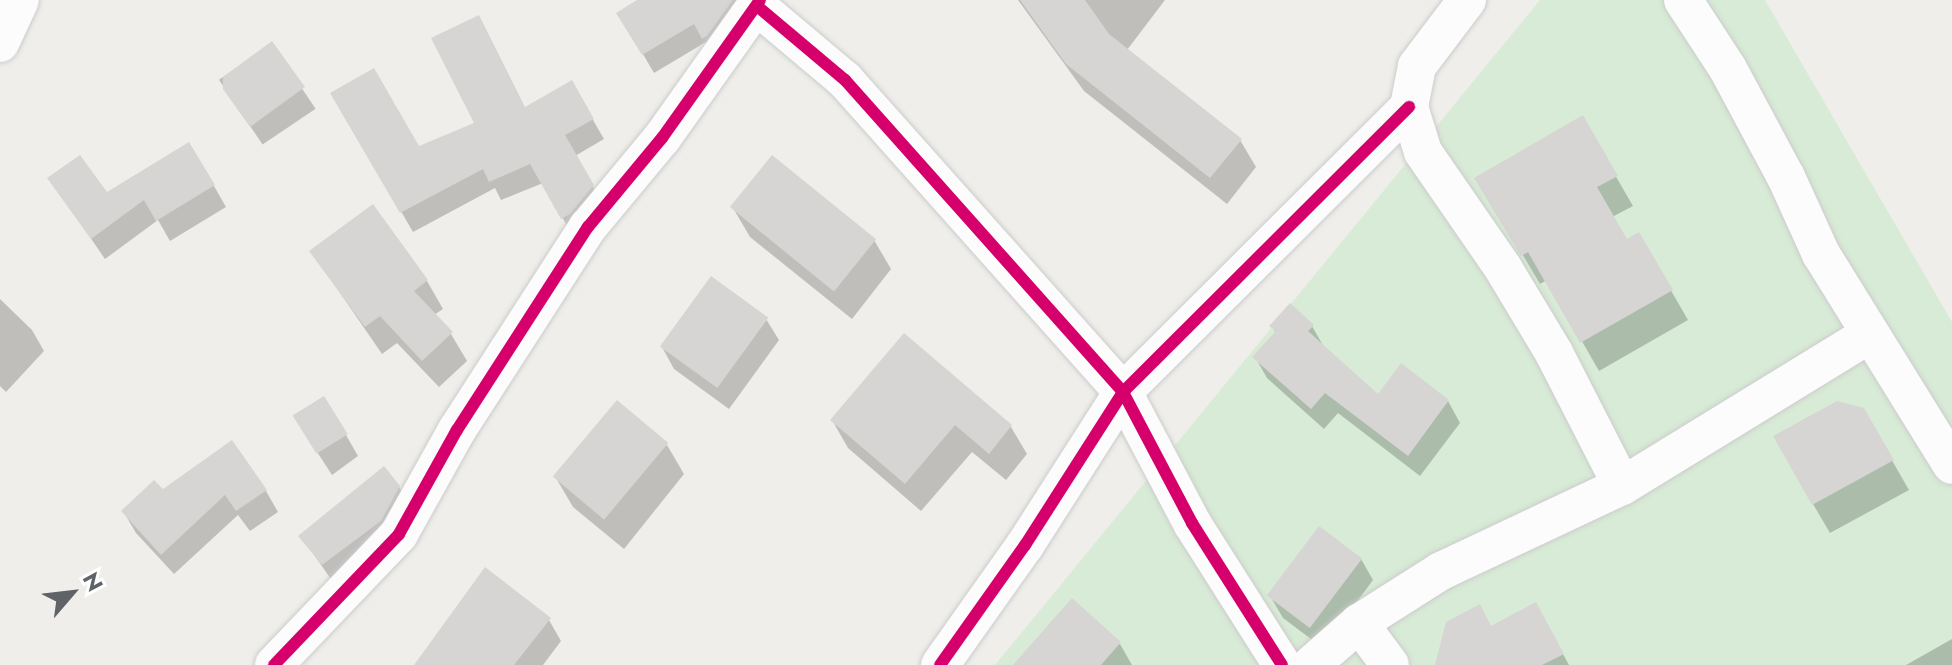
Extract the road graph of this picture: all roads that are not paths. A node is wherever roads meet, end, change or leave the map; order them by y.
1 (20, 0) edge
2 (1467, 0) edge
3 (1683, 0) edge
4 (759, 3) edge
5 (0, 43) edge
6 (1409, 107) junction
7 (1868, 335) junction
8 (1123, 392) junction
9 (1952, 465) edge
10 (1622, 486) junction
11 (1359, 623) junction
12 (274, 665) edge
13 (940, 665) edge
14 (1282, 665) edge
15 (1311, 665) edge
16 (1390, 665) edge

1 - 5 street
2 - 6 street
3 - 7 street
4 - 8 street
4 - 12 street
6 - 8 street
6 - 10 street
7 - 9 street
7 - 10 street
8 - 13 street
8 - 14 street
10 - 11 street
11 - 15 street
11 - 16 street

